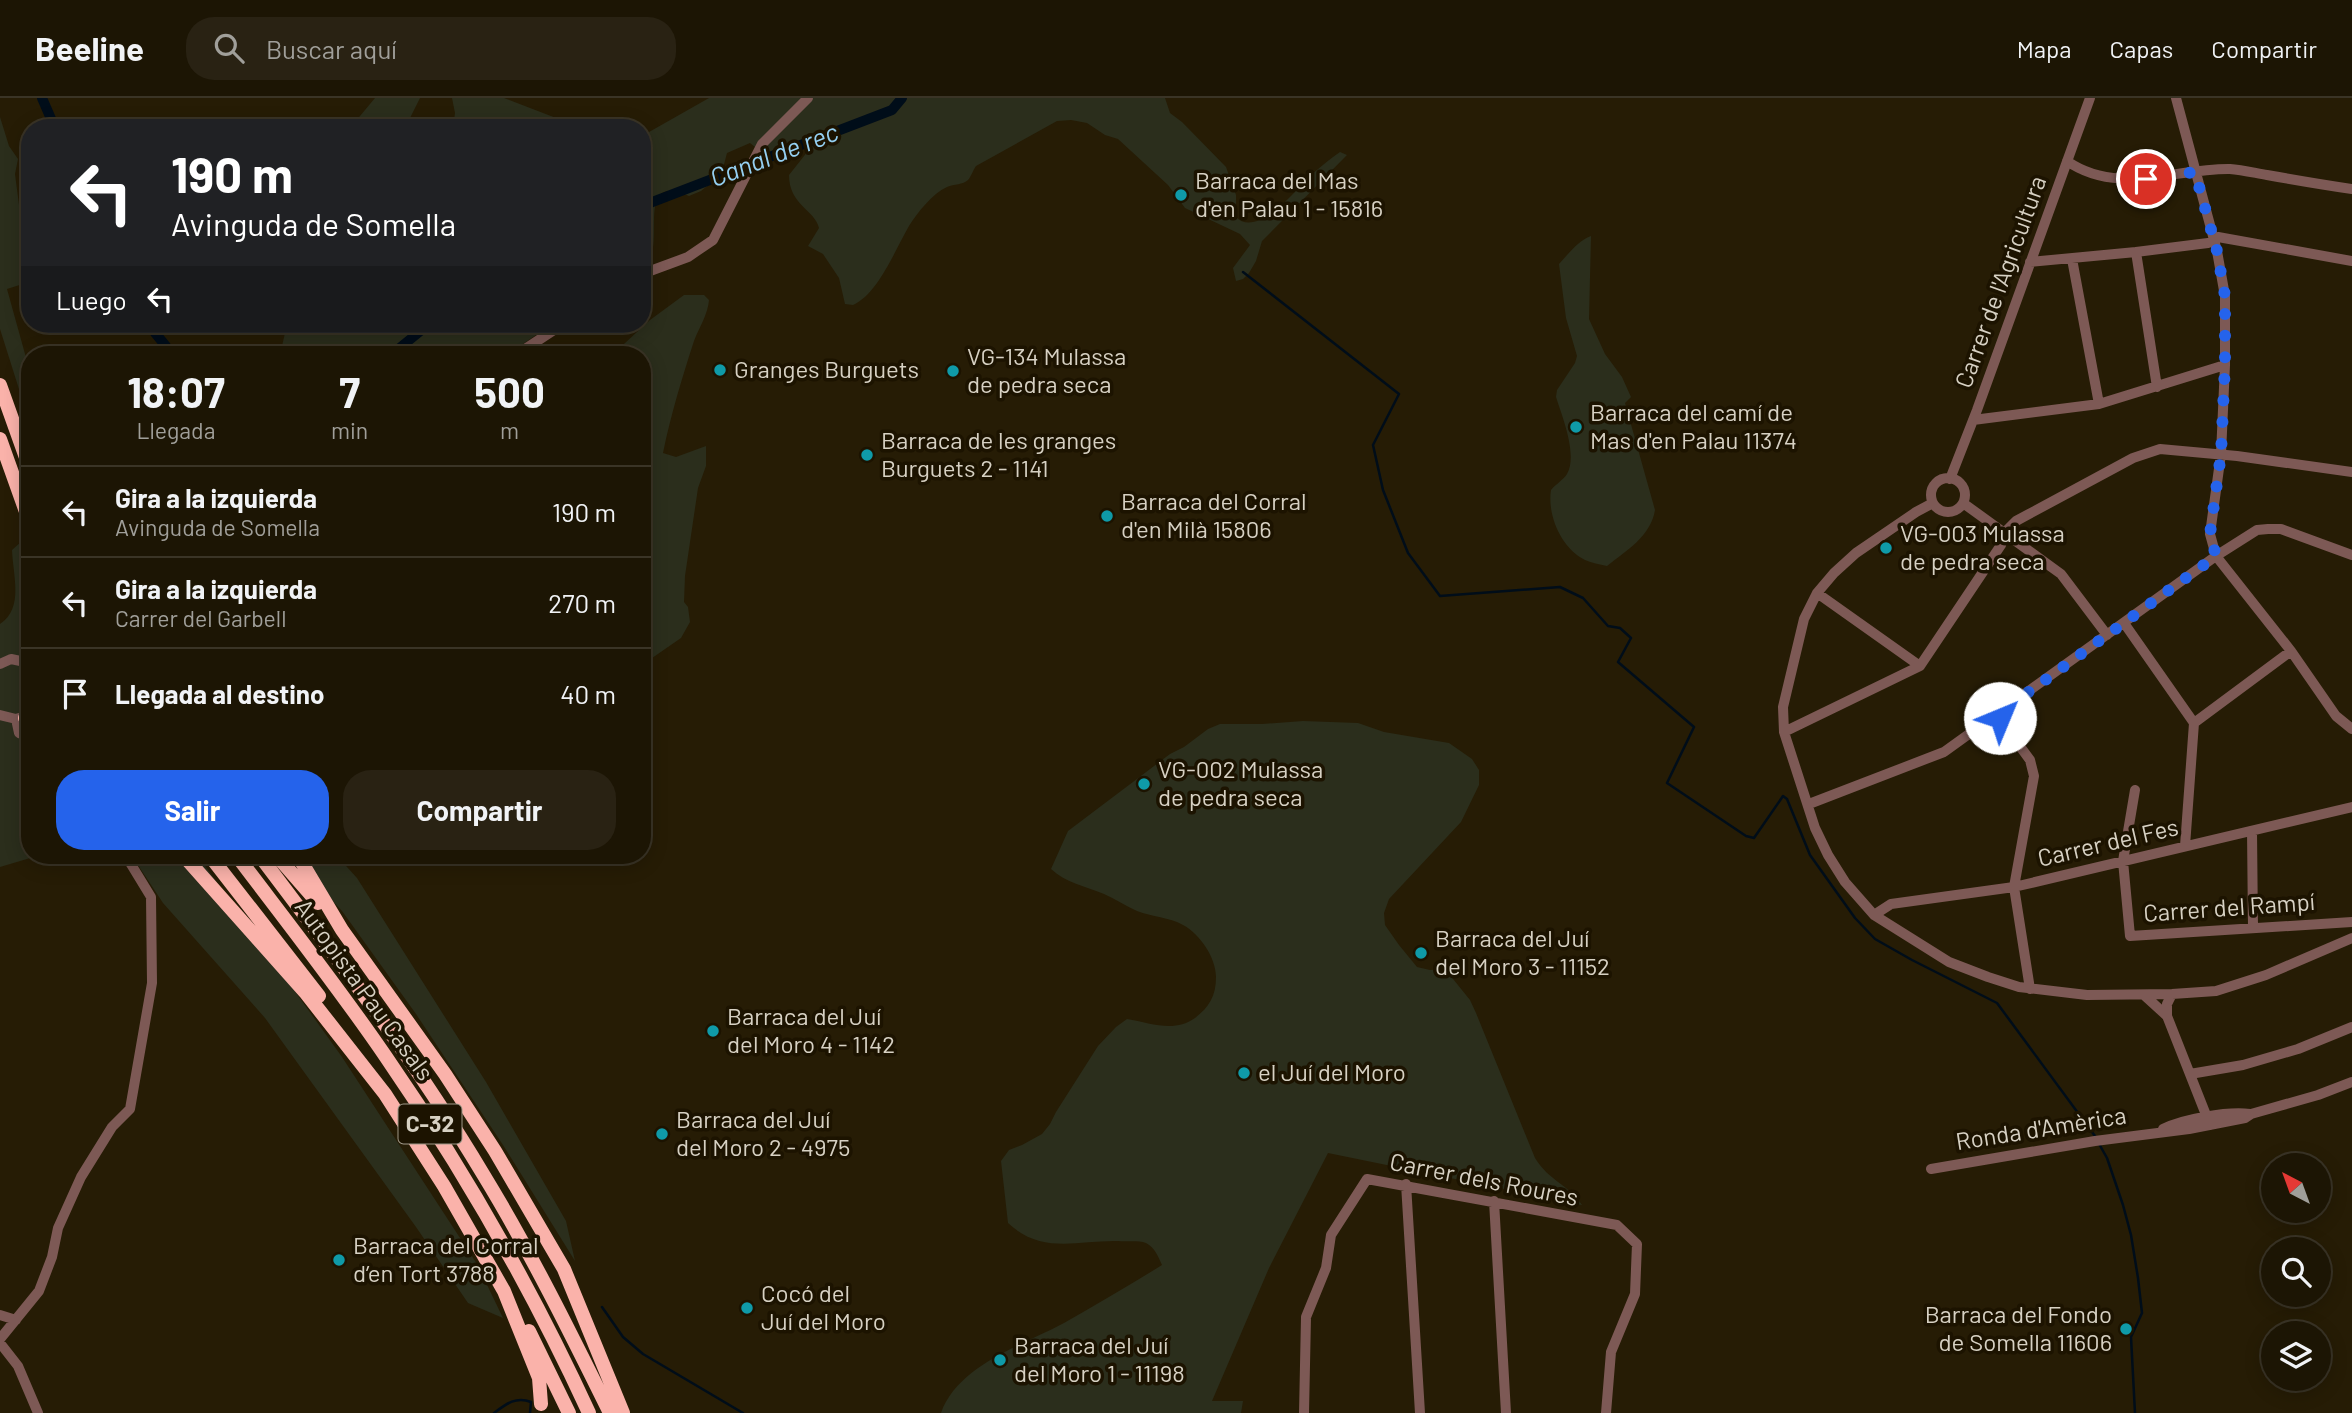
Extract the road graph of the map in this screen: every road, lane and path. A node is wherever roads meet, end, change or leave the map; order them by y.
1 (808, 98) edge
2 (2090, 98) edge
3 (2176, 98) edge
4 (2067, 160) junction
5 (2195, 172) junction
6 (2352, 189) edge
7 (2214, 240) junction
8 (2136, 252) junction
9 (2072, 259) junction
10 (2352, 261) edge
11 (2030, 262) junction
12 (651, 271) edge
13 (549, 333) edge
14 (530, 346) edge
15 (2225, 365) junction
16 (0, 385) edge
17 (2157, 387) junction
18 (2099, 404) junction
19 (1973, 420) junction
20 (0, 439) edge
21 (21, 444) edge
22 (2221, 454) junction
23 (2352, 472) edge
24 (1950, 479) junction
25 (21, 498) edge
26 (1933, 503) junction
27 (1963, 503) junction
28 (2005, 532) junction
29 (2352, 555) edge
30 (2216, 556) junction
31 (1817, 593) junction
32 (2124, 623) junction
33 (2107, 635) junction
34 (2291, 651) junction
35 (21, 661) edge
36 (0, 664) edge
37 (1920, 666) junction
38 (0, 715) edge
39 (1997, 715) junction
40 (21, 718) edge
41 (2194, 723) junction
42 (2352, 729) edge
43 (1784, 732) junction
44 (2135, 790) dead end
45 (1809, 804) junction
46 (2352, 807) edge
47 (2252, 831) junction
48 (2185, 846) junction
49 (2123, 861) junction
50 (131, 864) edge
51 (191, 864) edge
52 (216, 864) edge
53 (243, 864) edge
54 (266, 864) edge
55 (284, 864) edge
56 (303, 864) edge
57 (2014, 887) junction
58 (1874, 915) junction
59 (2352, 922) edge
60 (2253, 928) junction
61 (342, 930) junction
62 (2352, 938) edge
63 (2030, 989) junction
64 (2172, 994) junction
65 (2144, 995) junction
66 (2167, 1016) junction
67 (2352, 1027) edge
68 (2190, 1074) junction
69 (2352, 1082) edge
70 (385, 1094) junction
71 (2208, 1121) junction
72 (1931, 1169) dead end
73 (1406, 1184) junction
74 (1494, 1201) junction
75 (505, 1291) junction
76 (0, 1315) edge
77 (16, 1320) junction
78 (0, 1341) edge
79 (541, 1404) dead end
80 (38, 1413) edge
81 (569, 1413) edge
82 (589, 1413) edge
83 (611, 1413) edge
84 (623, 1413) edge
85 (1304, 1413) edge
86 (1420, 1413) edge
87 (1506, 1413) edge
88 (1606, 1413) edge

1 - 12 street
2 - 4 street, Carrer de l'Agricultura
3 - 5 street
4 - 5 street
4 - 11 street, Carrer de l'Agricultura
5 - 6 street
5 - 7 street
7 - 8 street
7 - 10 street
7 - 15 street
8 - 9 street
8 - 17 street
9 - 11 street
9 - 18 street
11 - 19 street, Carrer de l'Agricultura
13 - 14 street
15 - 17 street
15 - 22 street
16 - 21 highway
17 - 18 street
18 - 19 street
19 - 24 street, Carrer de l'Agricultura
20 - 25 highway
22 - 23 street
22 - 28 street
22 - 30 street
24 - 26 street
24 - 27 street
26 - 27 street
26 - 31 street
27 - 28 street
28 - 33 street
28 - 37 street
29 - 30 street
30 - 32 street
30 - 34 street
31 - 37 street
31 - 43 street
32 - 33 street
32 - 41 street
33 - 39 street
34 - 41 street
34 - 42 street
35 - 36 street
37 - 43 street
38 - 40 street
39 - 45 street
39 - 57 street
41 - 48 street
43 - 45 street
44 - 49 street, Carrer del Rampí
45 - 58 street
46 - 47 street, Carrer del Fes
47 - 48 street, Carrer del Fes
47 - 60 street
48 - 49 street, Carrer del Fes
49 - 57 street, Carrer del Fes
49 - 60 street, Carrer del Rampí
50 - 77 street
51 - 70 highway
52 - 70 highway
53 - 82 highway, Autopista Pau Casals / C-32
54 - 83 highway, Autopista Pau Casals / C-32
55 - 61 highway
56 - 61 highway
57 - 58 street, Carrer del Fes
57 - 63 street
58 - 63 street
59 - 60 street, Carrer del Rampí
61 - 84 highway
62 - 64 street
63 - 65 street
64 - 65 street
64 - 66 street
65 - 66 street
66 - 68 street
67 - 68 street
68 - 71 street
69 - 71 street, Ronda d'Amèrica
70 - 75 highway
71 - 72 street, Ronda d'Amèrica
73 - 74 street, Carrer dels Roures
73 - 85 street, Carrer dels Roures
73 - 86 street
74 - 87 street
74 - 88 street, Carrer dels Roures
75 - 79 highway
75 - 81 highway
76 - 77 street
77 - 78 street
78 - 80 street

